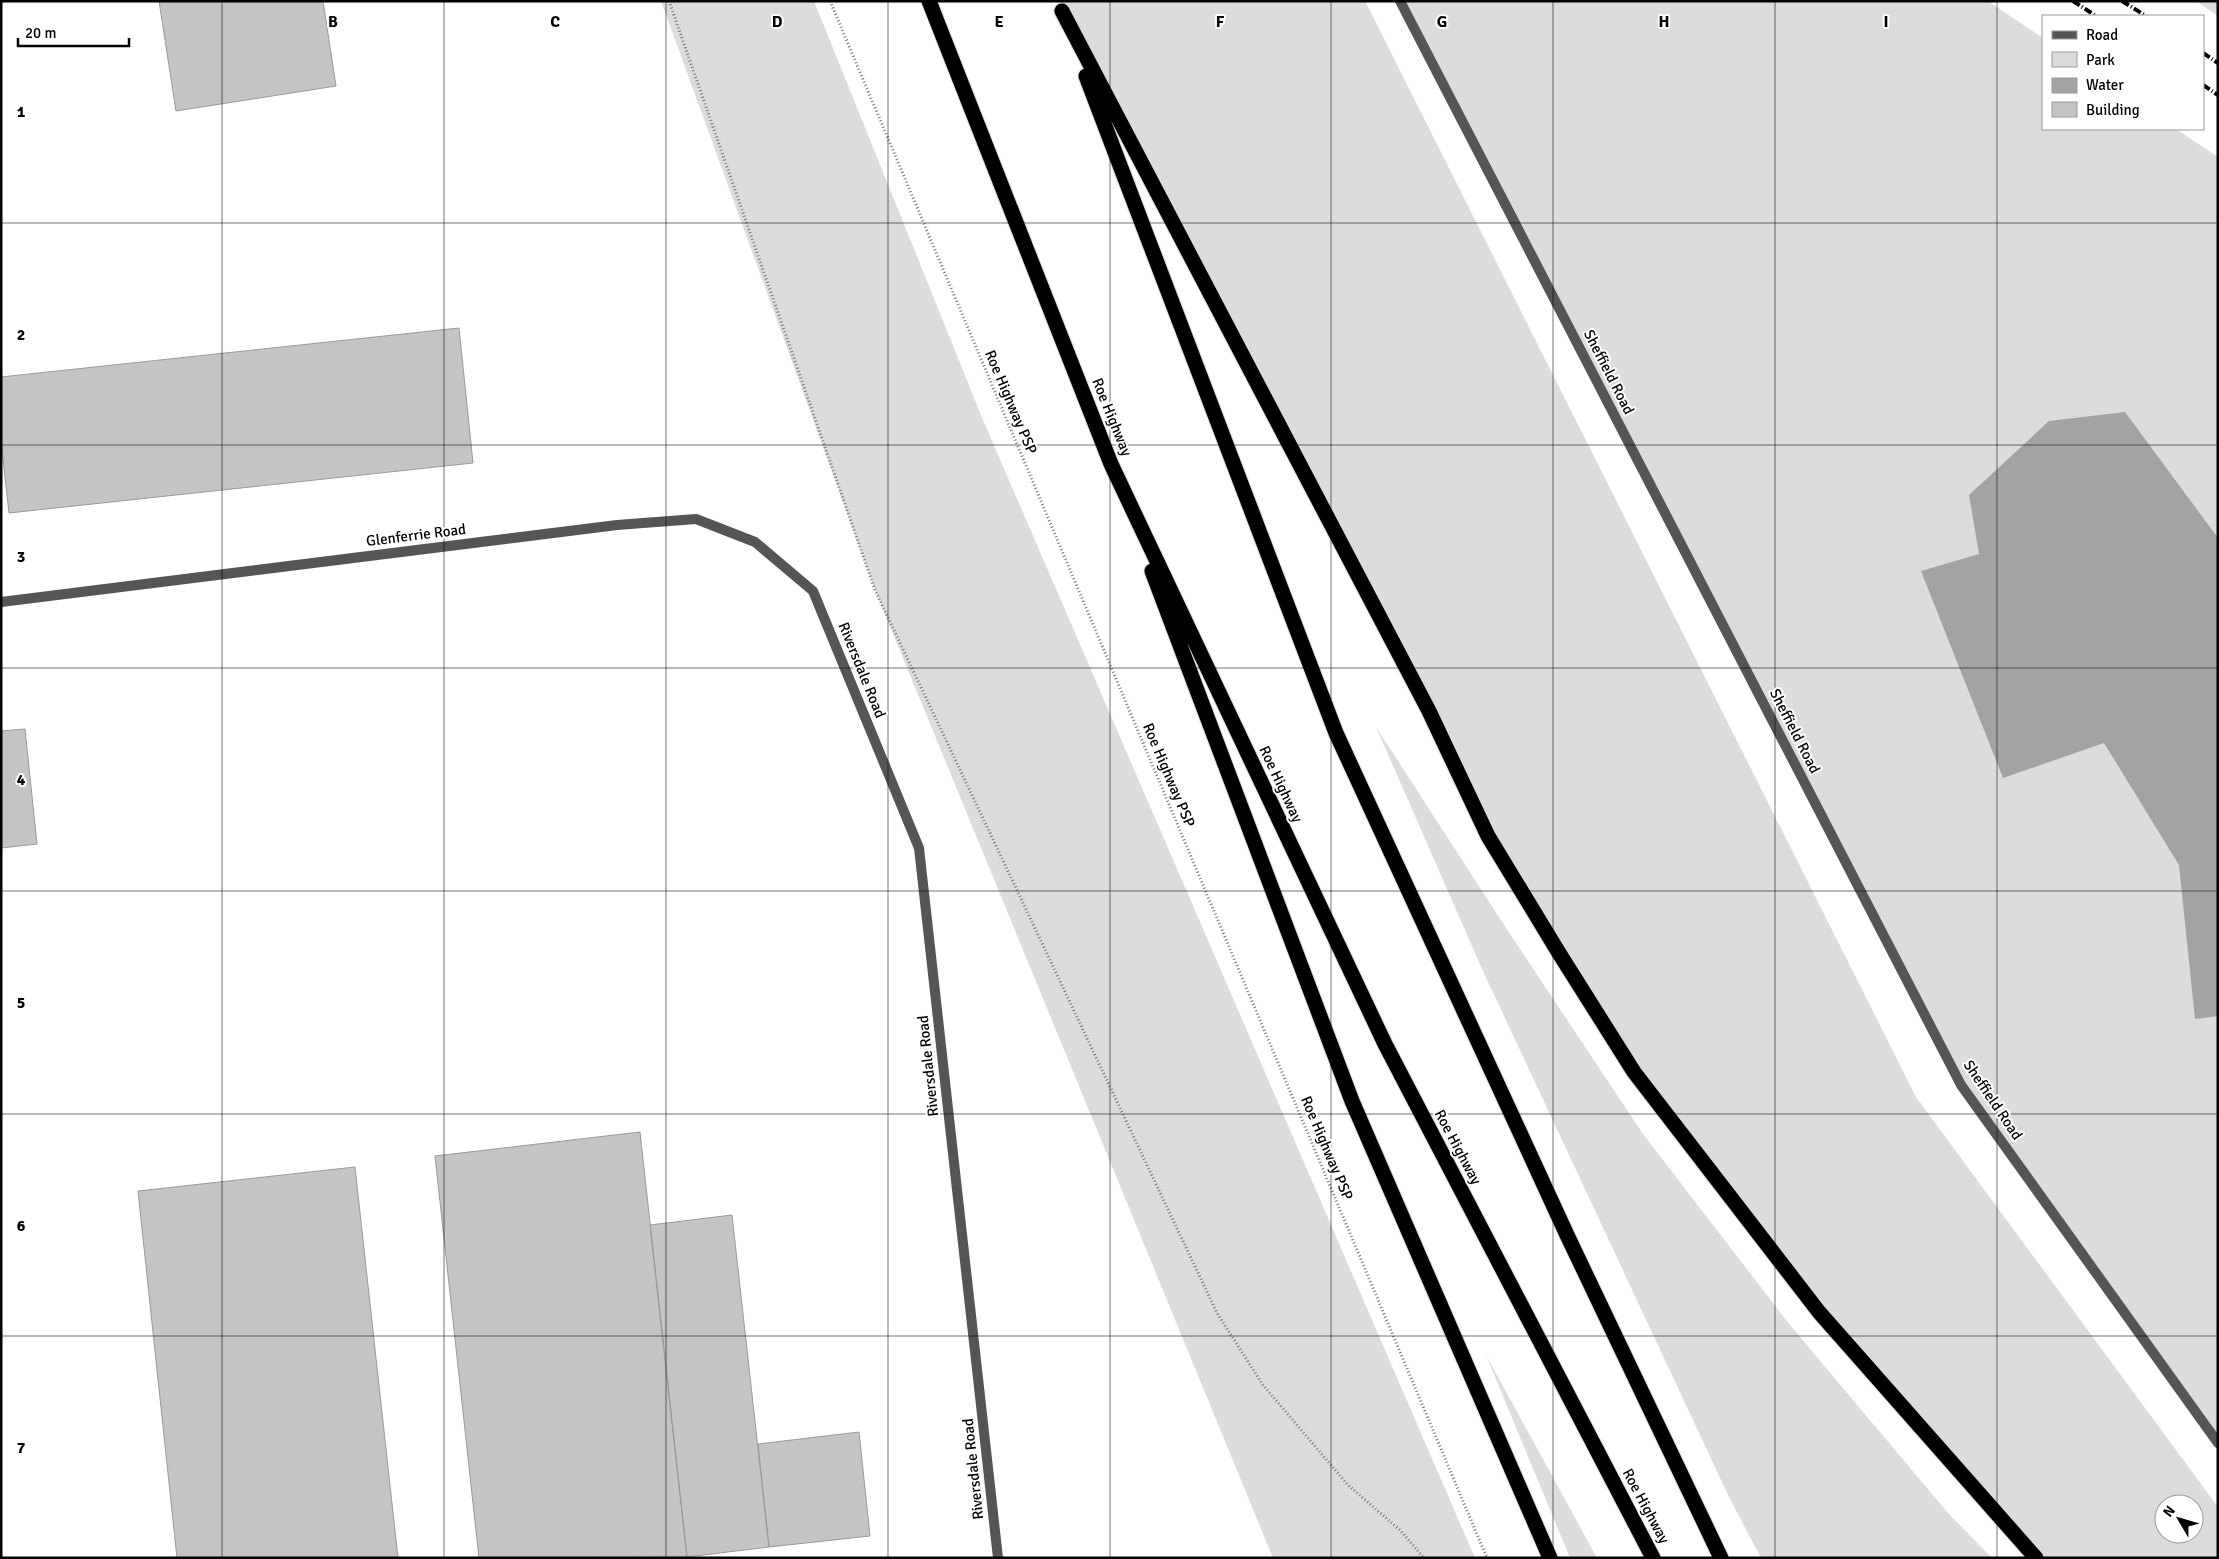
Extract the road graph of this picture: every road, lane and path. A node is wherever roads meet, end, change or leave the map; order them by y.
1 (669, 1) edge
2 (830, 1) edge
3 (929, 1) edge
4 (1400, 1) edge
5 (1060, 6) edge
6 (1111, 464) junction
7 (813, 591) joint
8 (1, 602) edge
9 (2218, 1442) edge
10 (998, 1558) edge
11 (1424, 1558) edge
12 (1487, 1558) edge
13 (1550, 1558) edge
14 (1653, 1558) edge
15 (1721, 1558) edge
16 (2036, 1558) edge

1 - 11 path
2 - 12 path, Roe Highway PSP
3 - 6 highway, Roe Highway
4 - 9 street, Sheffield Road
5 - 15 highway
5 - 16 highway
6 - 13 highway
6 - 14 highway, Roe Highway
7 - 8 street, Glenferrie Road
7 - 10 street, Riversdale Road

